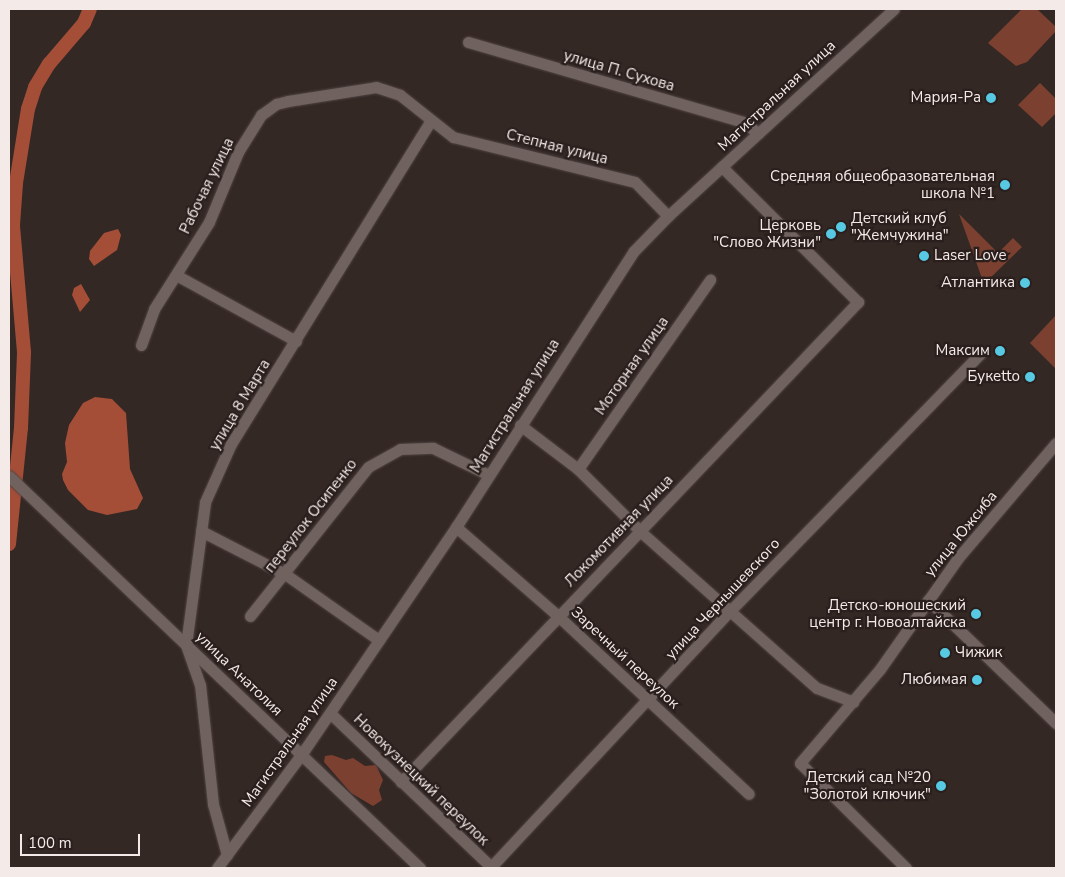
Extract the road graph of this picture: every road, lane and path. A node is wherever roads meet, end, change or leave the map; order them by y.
1 (894, 9) edge
2 (468, 42) dead end
3 (430, 122) junction
4 (758, 133) junction
5 (722, 167) junction
6 (668, 216) junction
7 (176, 275) junction
8 (710, 280) dead end
9 (296, 342) junction
10 (141, 345) dead end
11 (981, 353) dead end
12 (520, 426) junction
13 (1056, 443) edge
14 (578, 469) junction
15 (489, 475) junction
16 (9, 476) edge
17 (456, 527) junction
18 (201, 531) junction
19 (641, 532) junction
20 (285, 574) junction
21 (928, 600) junction
22 (729, 612) junction
23 (557, 615) junction
24 (250, 616) dead end
25 (379, 640) junction
26 (186, 644) junction
27 (648, 701) junction
28 (853, 702) junction
29 (330, 713) junction
30 (1056, 723) edge
31 (301, 755) junction
32 (401, 782) junction
33 (749, 794) dead end
34 (227, 855) junction
35 (218, 868) edge
36 (420, 868) edge
37 (491, 868) edge
38 (906, 868) edge

1 - 4 street, Магистральная улица
2 - 4 street, улица П. Сухова
3 - 6 street, Степная улица
3 - 7 street, Рабочая улица
3 - 9 street, улица 8 Марта
4 - 5 street, Магистральная улица
5 - 6 street, Магистральная улица
5 - 19 street, Локомотивная улица
6 - 12 street, Магистральная улица
7 - 9 street
7 - 10 street, Рабочая улица
8 - 14 street, Моторная улица
9 - 18 street, улица 8 Марта
11 - 22 street, улица Чернышевского
12 - 14 street
12 - 15 street, Магистральная улица
13 - 21 street, улица Южсиба
14 - 19 street
15 - 17 street, Магистральная улица
15 - 20 street, переулок Осипенко
16 - 26 street, улица Анатолия
17 - 23 street, Заречный переулок
17 - 25 street, Магистральная улица
18 - 20 street
18 - 26 street, улица 8 Марта
19 - 22 street
19 - 23 street, Локомотивная улица
20 - 24 street, переулок Осипенко
20 - 25 street
21 - 28 street, улица Южсиба
21 - 30 street
22 - 27 street, улица Чернышевского
22 - 28 street
23 - 27 street, Заречный переулок
23 - 32 street, Локомотивная улица
25 - 29 street, Магистральная улица
26 - 31 street, улица Анатолия
26 - 34 street, улица 8 Марта
27 - 33 street, Заречный переулок
27 - 37 street, улица Чернышевского
28 - 38 street, улица Южсиба
29 - 31 street, Магистральная улица
29 - 32 street, Новокузнецкий переулок
31 - 34 street, Магистральная улица
31 - 36 street, улица Анатолия
32 - 37 street, Новокузнецкий переулок
34 - 35 street, Магистральная улица

